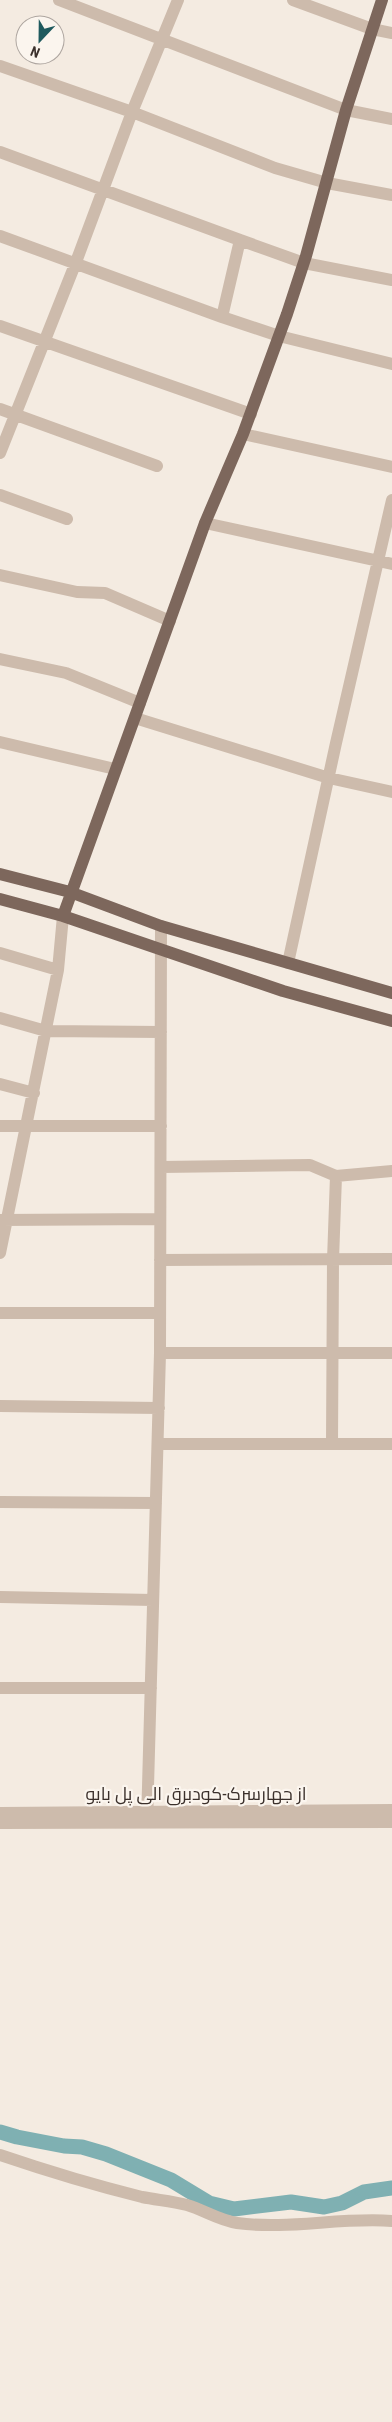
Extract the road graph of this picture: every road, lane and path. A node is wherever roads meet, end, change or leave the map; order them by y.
1 (59, 0) edge
2 (178, 0) edge
3 (293, 0) edge
4 (382, 0) edge
5 (372, 29) junction
6 (392, 33) edge
7 (161, 39) junction
8 (0, 66) edge
9 (346, 110) junction
10 (132, 112) junction
11 (392, 119) edge
12 (0, 152) edge
13 (327, 183) junction
14 (103, 190) junction
15 (392, 195) edge
16 (0, 236) edge
17 (240, 240) junction
18 (76, 262) junction
19 (304, 263) junction
20 (392, 280) edge
21 (222, 317) junction
22 (0, 326) edge
23 (279, 336) junction
24 (45, 341) junction
25 (392, 364) edge
26 (0, 409) edge
27 (15, 414) junction
28 (251, 414) junction
29 (243, 434) junction
30 (0, 453) edge
31 (157, 466) dead end
32 (392, 467) edge
33 (0, 495) edge
34 (392, 500) edge
35 (68, 519) dead end
36 (205, 523) junction
37 (378, 561) junction
38 (392, 564) edge
39 (0, 575) edge
40 (170, 621) junction
41 (0, 658) edge
42 (140, 703) junction
43 (135, 718) junction
44 (0, 742) edge
45 (115, 769) junction
46 (329, 778) junction
47 (392, 792) edge
48 (0, 874) edge
49 (70, 892) junction
50 (0, 899) edge
51 (63, 916) junction
52 (161, 926) junction
53 (161, 949) junction
54 (0, 953) edge
55 (288, 963) junction
56 (58, 970) junction
57 (392, 993) edge
58 (0, 1018) edge
59 (392, 1021) edge
60 (46, 1031) junction
61 (161, 1032) junction
62 (0, 1084) edge
63 (34, 1093) junction
64 (0, 1126) edge
65 (27, 1126) junction
66 (160, 1126) junction
67 (160, 1167) junction
68 (392, 1171) edge
69 (336, 1176) junction
70 (160, 1219) junction
71 (3, 1221) edge
72 (0, 1253) edge
73 (392, 1259) edge
74 (160, 1260) junction
75 (333, 1260) junction
76 (0, 1313) edge
77 (160, 1313) junction
78 (334, 1352) junction
79 (392, 1352) edge
80 (160, 1353) junction
81 (0, 1406) edge
82 (159, 1408) junction
83 (158, 1444) junction
84 (332, 1444) junction
85 (392, 1444) edge
86 (0, 1502) edge
87 (156, 1503) junction
88 (0, 1597) edge
89 (154, 1600) junction
90 (0, 1688) edge
91 (151, 1688) junction
92 (392, 1810) edge
93 (0, 1813) edge
94 (148, 1817) junction
95 (392, 1822) edge
96 (0, 1823) edge
97 (0, 2155) edge
98 (392, 2221) edge

1 - 7 street
2 - 7 street
3 - 5 street
4 - 5 main road
5 - 6 street
5 - 9 main road
7 - 9 street
7 - 10 street
8 - 10 street
9 - 11 street
9 - 13 main road
10 - 13 street
10 - 14 street
12 - 14 street
13 - 15 street
13 - 19 main road
14 - 17 street
14 - 18 street
16 - 18 street
17 - 19 street
17 - 21 street
18 - 21 street
18 - 24 street
19 - 20 street
19 - 23 main road
21 - 23 street
22 - 24 street
23 - 25 street
23 - 28 main road
24 - 27 street
24 - 28 street
26 - 27 street
27 - 30 street
27 - 31 street
28 - 29 main road
29 - 32 street
29 - 36 main road
33 - 35 street
34 - 37 street
36 - 37 street
36 - 40 main road
37 - 38 street
37 - 46 street
39 - 40 street
40 - 42 main road
41 - 42 street
42 - 43 main road
43 - 45 main road
43 - 46 street
44 - 45 street
45 - 49 main road
46 - 47 street
46 - 55 street
48 - 49 main road
49 - 51 main road
49 - 52 main road
50 - 51 main road
51 - 53 main road
51 - 56 street
52 - 53 street
52 - 55 main road
53 - 59 main road
53 - 61 street
54 - 56 street
55 - 57 main road
56 - 60 street
58 - 60 street
60 - 61 street
60 - 63 street
61 - 66 street
62 - 63 street
63 - 65 street
64 - 65 street
65 - 66 street
65 - 71 street
66 - 67 street
67 - 69 street
67 - 70 street
68 - 69 street
69 - 75 street
70 - 71 street
70 - 74 street
71 - 72 street
73 - 75 street
74 - 75 street
74 - 77 street
75 - 78 street
76 - 77 street
77 - 80 street
78 - 79 street
78 - 80 street
78 - 84 street
80 - 82 street
81 - 82 street
82 - 83 street
83 - 84 street
83 - 87 street
84 - 85 street
86 - 87 street
87 - 89 street
88 - 89 street
89 - 91 street
90 - 91 street
91 - 94 street
92 - 94 street, از جهارسرک-کودبرق الی پل بایو
93 - 94 street, از جهارسرک-کودبرق الی پل بایو
94 - 95 street, از جهارسرک-کودبرق الی پل بایو
94 - 96 street, از جهارسرک-کودبرق الی پل بایو
97 - 98 street

